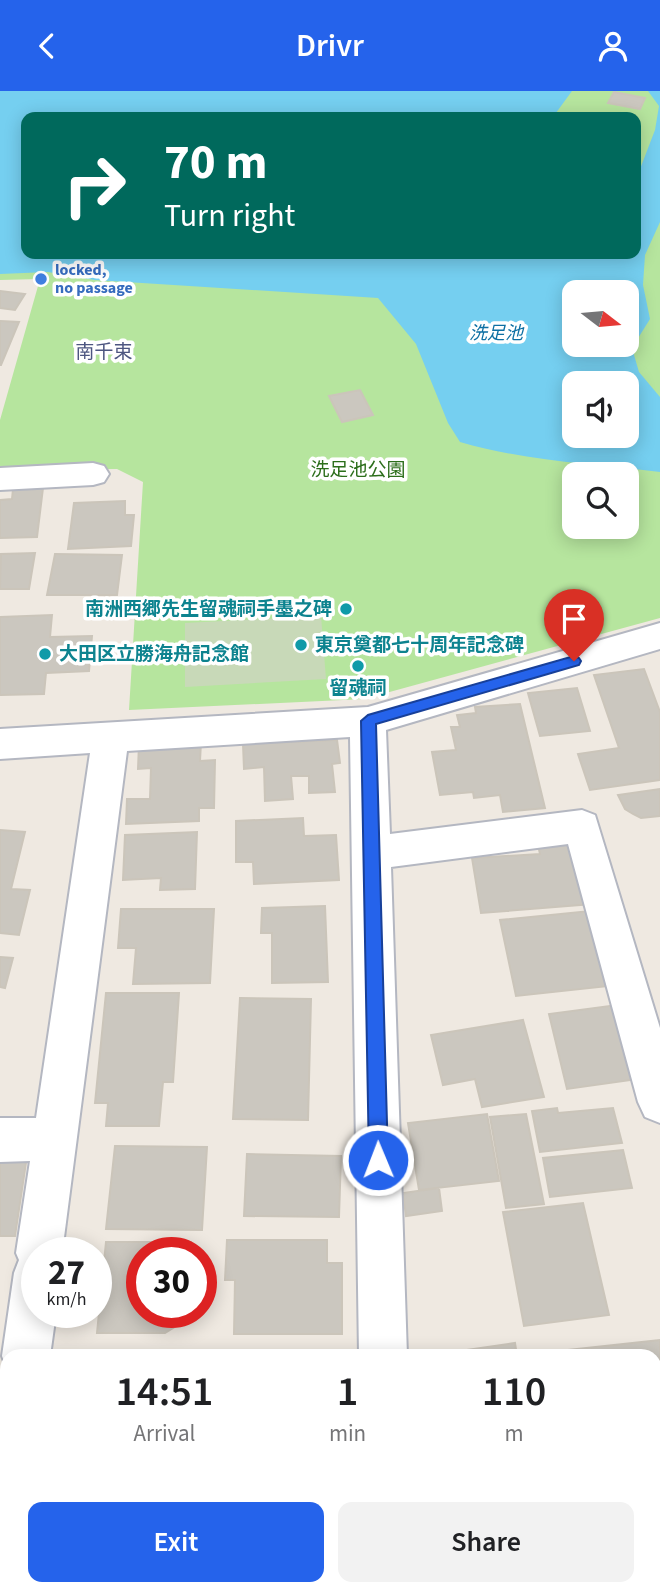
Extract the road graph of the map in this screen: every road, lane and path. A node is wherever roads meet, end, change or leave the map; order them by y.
1 (93, 474) dead end
2 (0, 479) edge
3 (657, 646) edge
4 (368, 721) junction
5 (111, 736) junction
6 (0, 744) edge
7 (371, 853) junction
8 (660, 1102) edge
9 (53, 1139) junction
10 (0, 1140) edge
11 (41, 1237) edge
12 (30, 1328) edge
13 (27, 1349) edge
14 (383, 1349) edge

1 - 2 street
3 - 4 street
4 - 5 street
4 - 7 street
5 - 6 street
5 - 9 street
7 - 8 street
7 - 14 street
9 - 10 street
9 - 11 street
12 - 13 street

